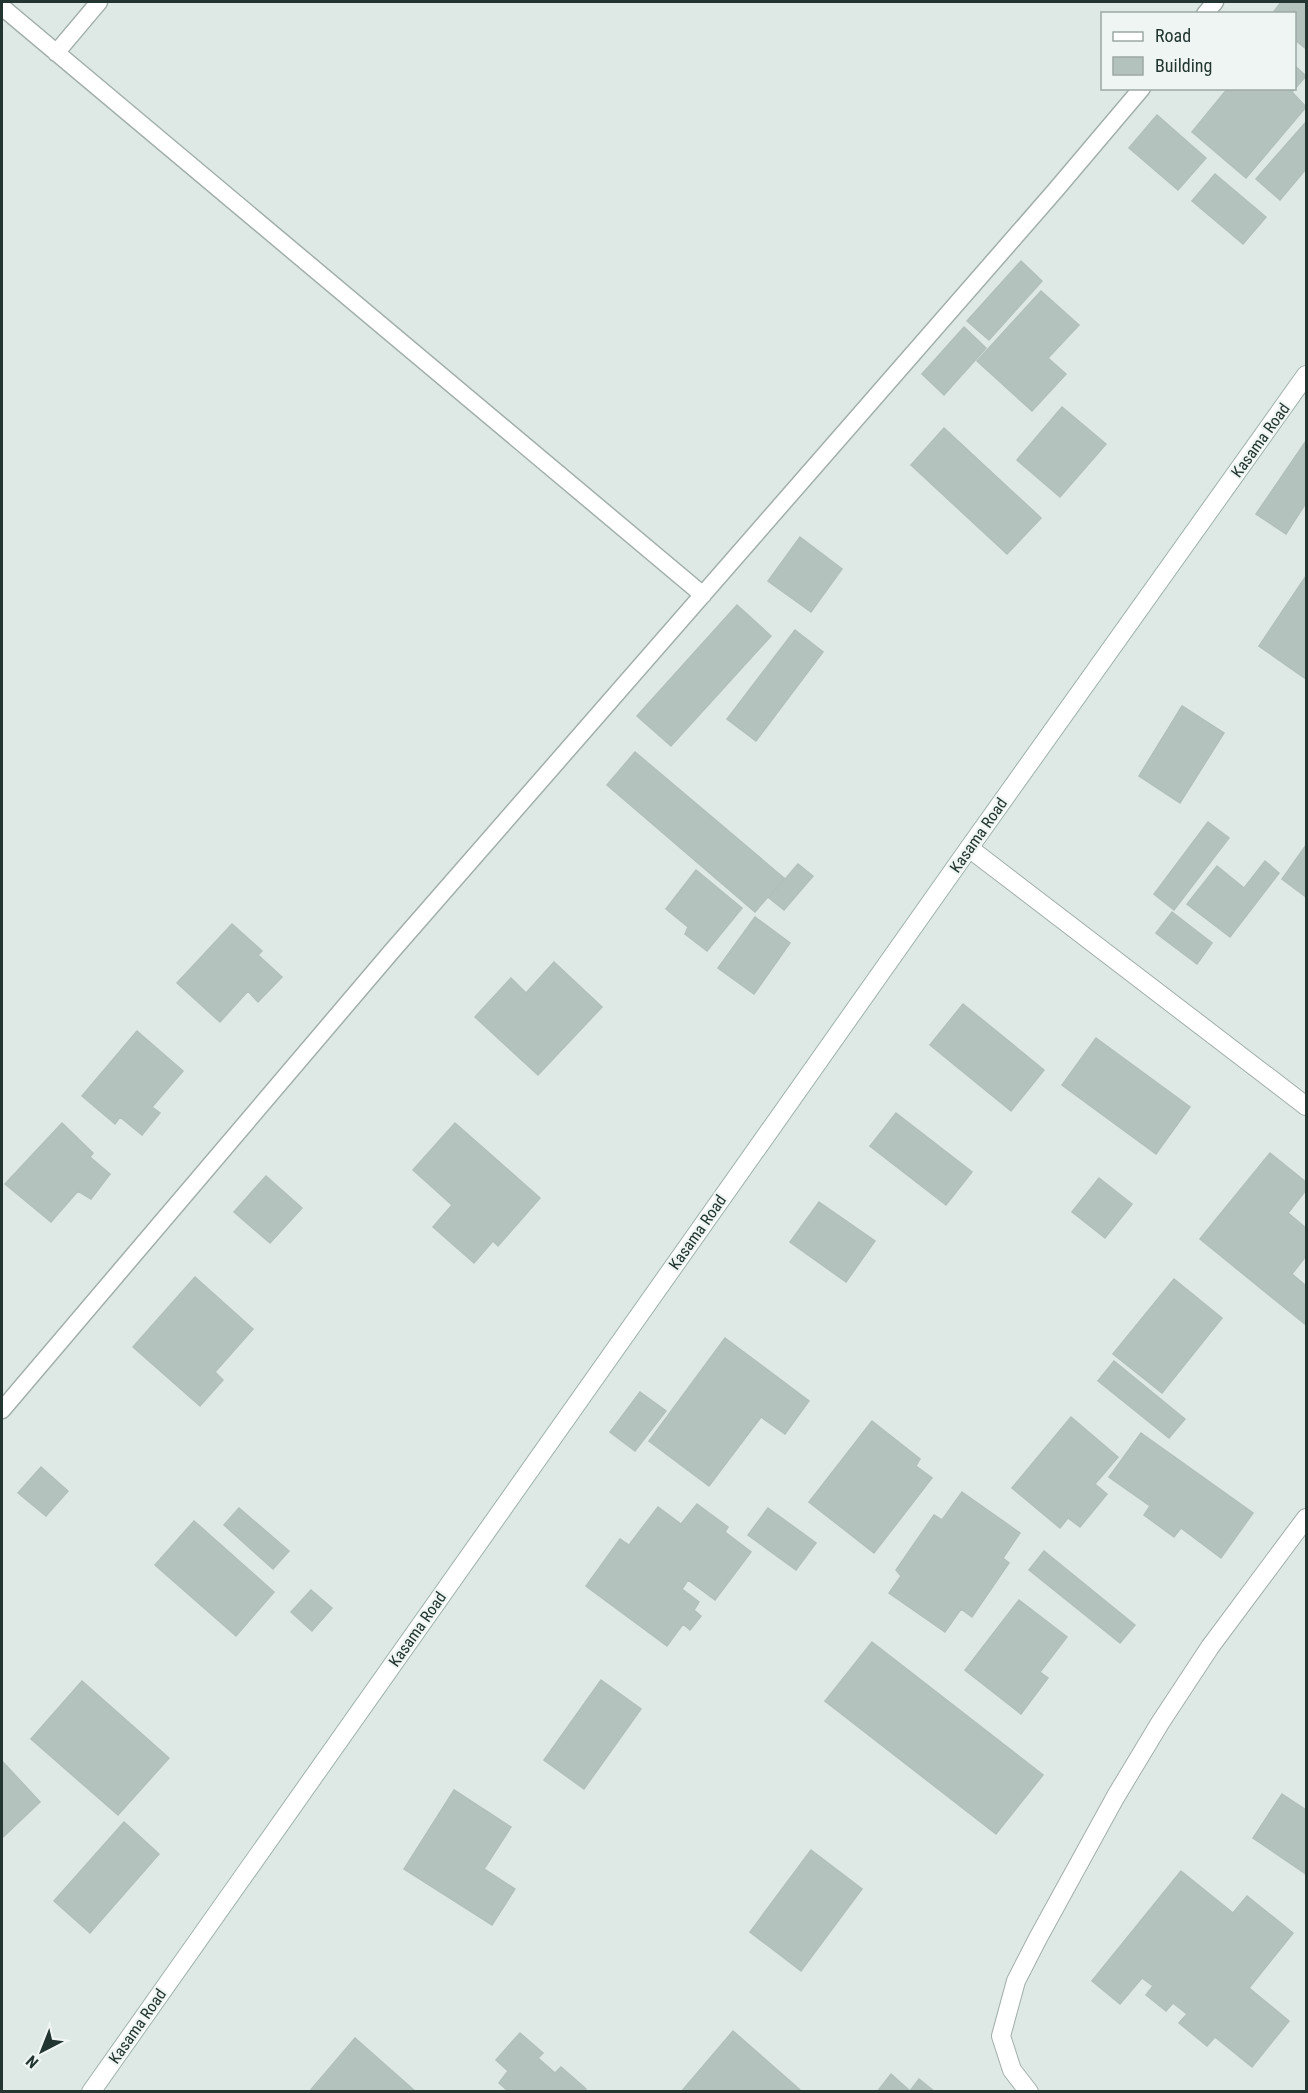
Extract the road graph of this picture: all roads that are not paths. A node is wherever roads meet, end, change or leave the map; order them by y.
1 (99, 2) edge
2 (2, 7) edge
3 (56, 53) junction
4 (1140, 90) edge
5 (1306, 375) edge
6 (703, 595) junction
7 (969, 848) junction
8 (1306, 1106) edge
9 (2, 1410) edge
10 (1306, 1518) edge
11 (91, 2091) edge
12 (1029, 2091) edge

1 - 3 lane
2 - 3 lane
3 - 6 lane
4 - 6 lane
5 - 7 street, Kasama Road
6 - 9 lane
7 - 8 street
7 - 11 street, Kasama Road
10 - 12 street

